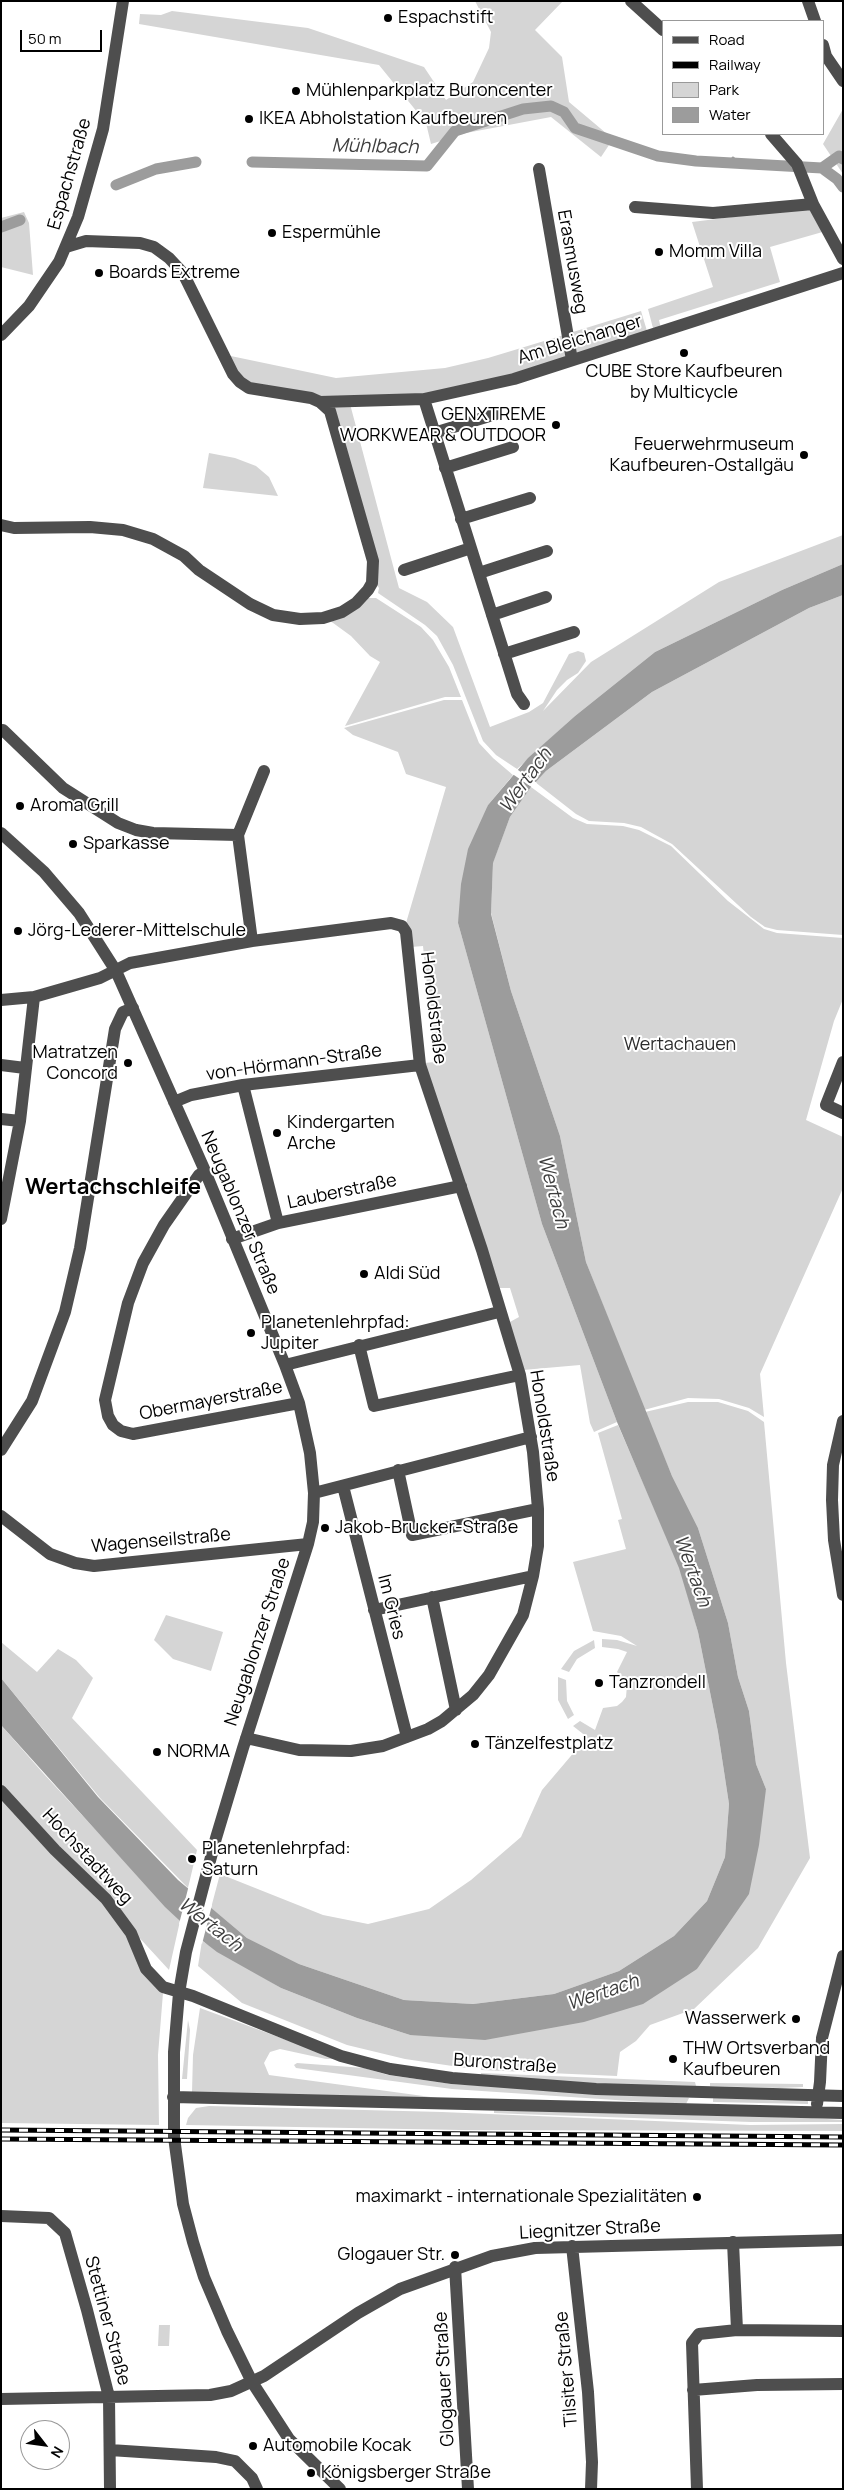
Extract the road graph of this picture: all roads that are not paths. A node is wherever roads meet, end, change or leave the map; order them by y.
1 (123, 1) edge
2 (630, 1) edge
3 (808, 1) edge
4 (814, 20) edge
5 (662, 29) edge
6 (824, 49) edge
7 (843, 81) edge
8 (772, 135) edge
9 (539, 169) dead end
10 (813, 204) junction
11 (635, 207) dead end
12 (66, 248) junction
13 (843, 259) edge
14 (843, 273) edge
15 (1, 335) edge
16 (572, 360) junction
17 (424, 399) junction
18 (320, 402) junction
19 (496, 414) dead end
20 (434, 433) junction
21 (513, 447) dead end
22 (446, 468) junction
23 (530, 498) dead end
24 (461, 518) junction
25 (1, 525) edge
26 (471, 548) junction
27 (547, 551) dead end
28 (404, 570) dead end
29 (479, 573) junction
30 (546, 597) dead end
31 (492, 614) junction
32 (574, 632) dead end
33 (504, 654) junction
34 (524, 704) dead end
35 (3, 730) dead end
36 (264, 771) dead end
37 (1, 833) edge
38 (238, 835) junction
39 (252, 941) junction
40 (116, 971) junction
41 (34, 997) junction
42 (1, 1000) edge
43 (132, 1008) junction
44 (842, 1063) edge
45 (1, 1065) edge
46 (420, 1065) junction
47 (25, 1068) junction
48 (243, 1085) junction
49 (174, 1102) junction
50 (843, 1112) edge
51 (1, 1119) edge
52 (20, 1121) junction
53 (205, 1171) junction
54 (4, 1181) edge
55 (461, 1186) junction
56 (1, 1220) edge
57 (278, 1223) junction
58 (232, 1238) junction
59 (499, 1312) junction
60 (359, 1345) junction
61 (285, 1364) junction
62 (520, 1374) junction
63 (299, 1402) junction
64 (843, 1421) edge
65 (531, 1438) junction
66 (1, 1450) edge
67 (398, 1470) junction
68 (343, 1486) junction
69 (314, 1493) junction
70 (538, 1509) junction
71 (1, 1516) edge
72 (308, 1544) junction
73 (533, 1576) junction
74 (843, 1595) edge
75 (432, 1597) junction
76 (374, 1610) junction
77 (456, 1710) junction
78 (407, 1737) junction
79 (246, 1738) junction
80 (1, 1791) edge
81 (843, 1956) edge
82 (180, 1992) junction
83 (819, 2095) junction
84 (843, 2096) edge
85 (173, 2097) junction
86 (814, 2113) junction
87 (843, 2113) edge
88 (1, 2216) edge
89 (843, 2240) edge
90 (733, 2242) junction
91 (572, 2246) junction
92 (456, 2268) junction
93 (737, 2330) junction
94 (843, 2331) edge
95 (252, 2382) junction
96 (843, 2384) edge
97 (693, 2390) junction
98 (109, 2397) junction
99 (1, 2399) edge
100 (110, 2450) junction
101 (110, 2489) edge
102 (257, 2489) edge
103 (340, 2489) edge
104 (468, 2489) edge
105 (591, 2489) edge
106 (697, 2489) edge

1 - 12 street, Espachstraße
2 - 5 street
3 - 4 street
6 - 7 street
8 - 10 street
9 - 16 street, Erasmusweg
10 - 11 street
10 - 13 street
12 - 15 street, Espachstraße
12 - 18 street, Am Bleichanger
14 - 16 street, Am Bleichanger
16 - 17 street, Am Bleichanger
17 - 18 street, Am Bleichanger
17 - 20 street
18 - 25 street
19 - 20 street
20 - 22 street
21 - 22 street
22 - 24 street
23 - 24 street
24 - 26 street
26 - 28 street
26 - 29 street
27 - 29 street
29 - 31 street
30 - 31 street
31 - 33 street
32 - 33 street
33 - 34 street
35 - 38 street
36 - 38 street
37 - 40 street, Neugablonzer Straße
38 - 39 street
39 - 40 street
39 - 46 street, Honoldstraße
40 - 41 street
40 - 43 street, Neugablonzer Straße
41 - 42 street
41 - 47 street
43 - 49 street, Neugablonzer Straße
43 - 66 street
44 - 50 street
45 - 47 street
46 - 48 street, von-Hörmann-Straße
46 - 55 street, Honoldstraße
47 - 52 street
48 - 49 street, von-Hörmann-Straße
48 - 57 street
49 - 53 street, Neugablonzer Straße
51 - 52 street
52 - 54 street
53 - 58 street, Neugablonzer Straße
53 - 63 street, Obermayerstraße
54 - 56 street
55 - 57 street, Lauberstraße
55 - 59 street, Honoldstraße
57 - 58 street, Lauberstraße
58 - 61 street, Neugablonzer Straße
59 - 60 street
59 - 62 street, Honoldstraße
60 - 61 street
60 - 62 street
61 - 63 street, Neugablonzer Straße
62 - 65 street, Honoldstraße
63 - 69 street, Neugablonzer Straße
64 - 74 street
65 - 67 street
65 - 70 street, Honoldstraße
67 - 68 street
67 - 70 street
68 - 69 street
68 - 76 street, Im Gries
69 - 72 street, Neugablonzer Straße
70 - 73 street, Honoldstraße
71 - 72 street, Wagenseilstraße
72 - 79 street, Neugablonzer Straße
73 - 75 street
73 - 77 street, Honoldstraße
75 - 76 street
75 - 77 street
76 - 78 street, Im Gries
77 - 78 street, Honoldstraße
78 - 79 street, Honoldstraße
79 - 82 street, Neugablonzer Straße
80 - 82 street, Hochstadtweg
81 - 83 street
82 - 83 street, Buronstraße
82 - 85 street, Neugablonzer Straße
83 - 84 street, Buronstraße
83 - 86 street
85 - 86 street
85 - 95 street, Neugablonzer Straße
86 - 87 street
88 - 98 street, Stettiner Straße
89 - 90 street, Liegnitzer Straße
90 - 91 street, Liegnitzer Straße
90 - 93 street
91 - 92 street, Liegnitzer Straße
91 - 105 street, Tilsiter Straße
92 - 95 street, Liegnitzer Straße
92 - 104 street, Glogauer Straße
93 - 94 street
93 - 97 street
95 - 98 street
95 - 103 street, Neugablonzer Straße
96 - 97 street
97 - 106 street
98 - 99 street
98 - 100 street, Stettiner Straße
100 - 101 street, Stettiner Straße
100 - 102 street

